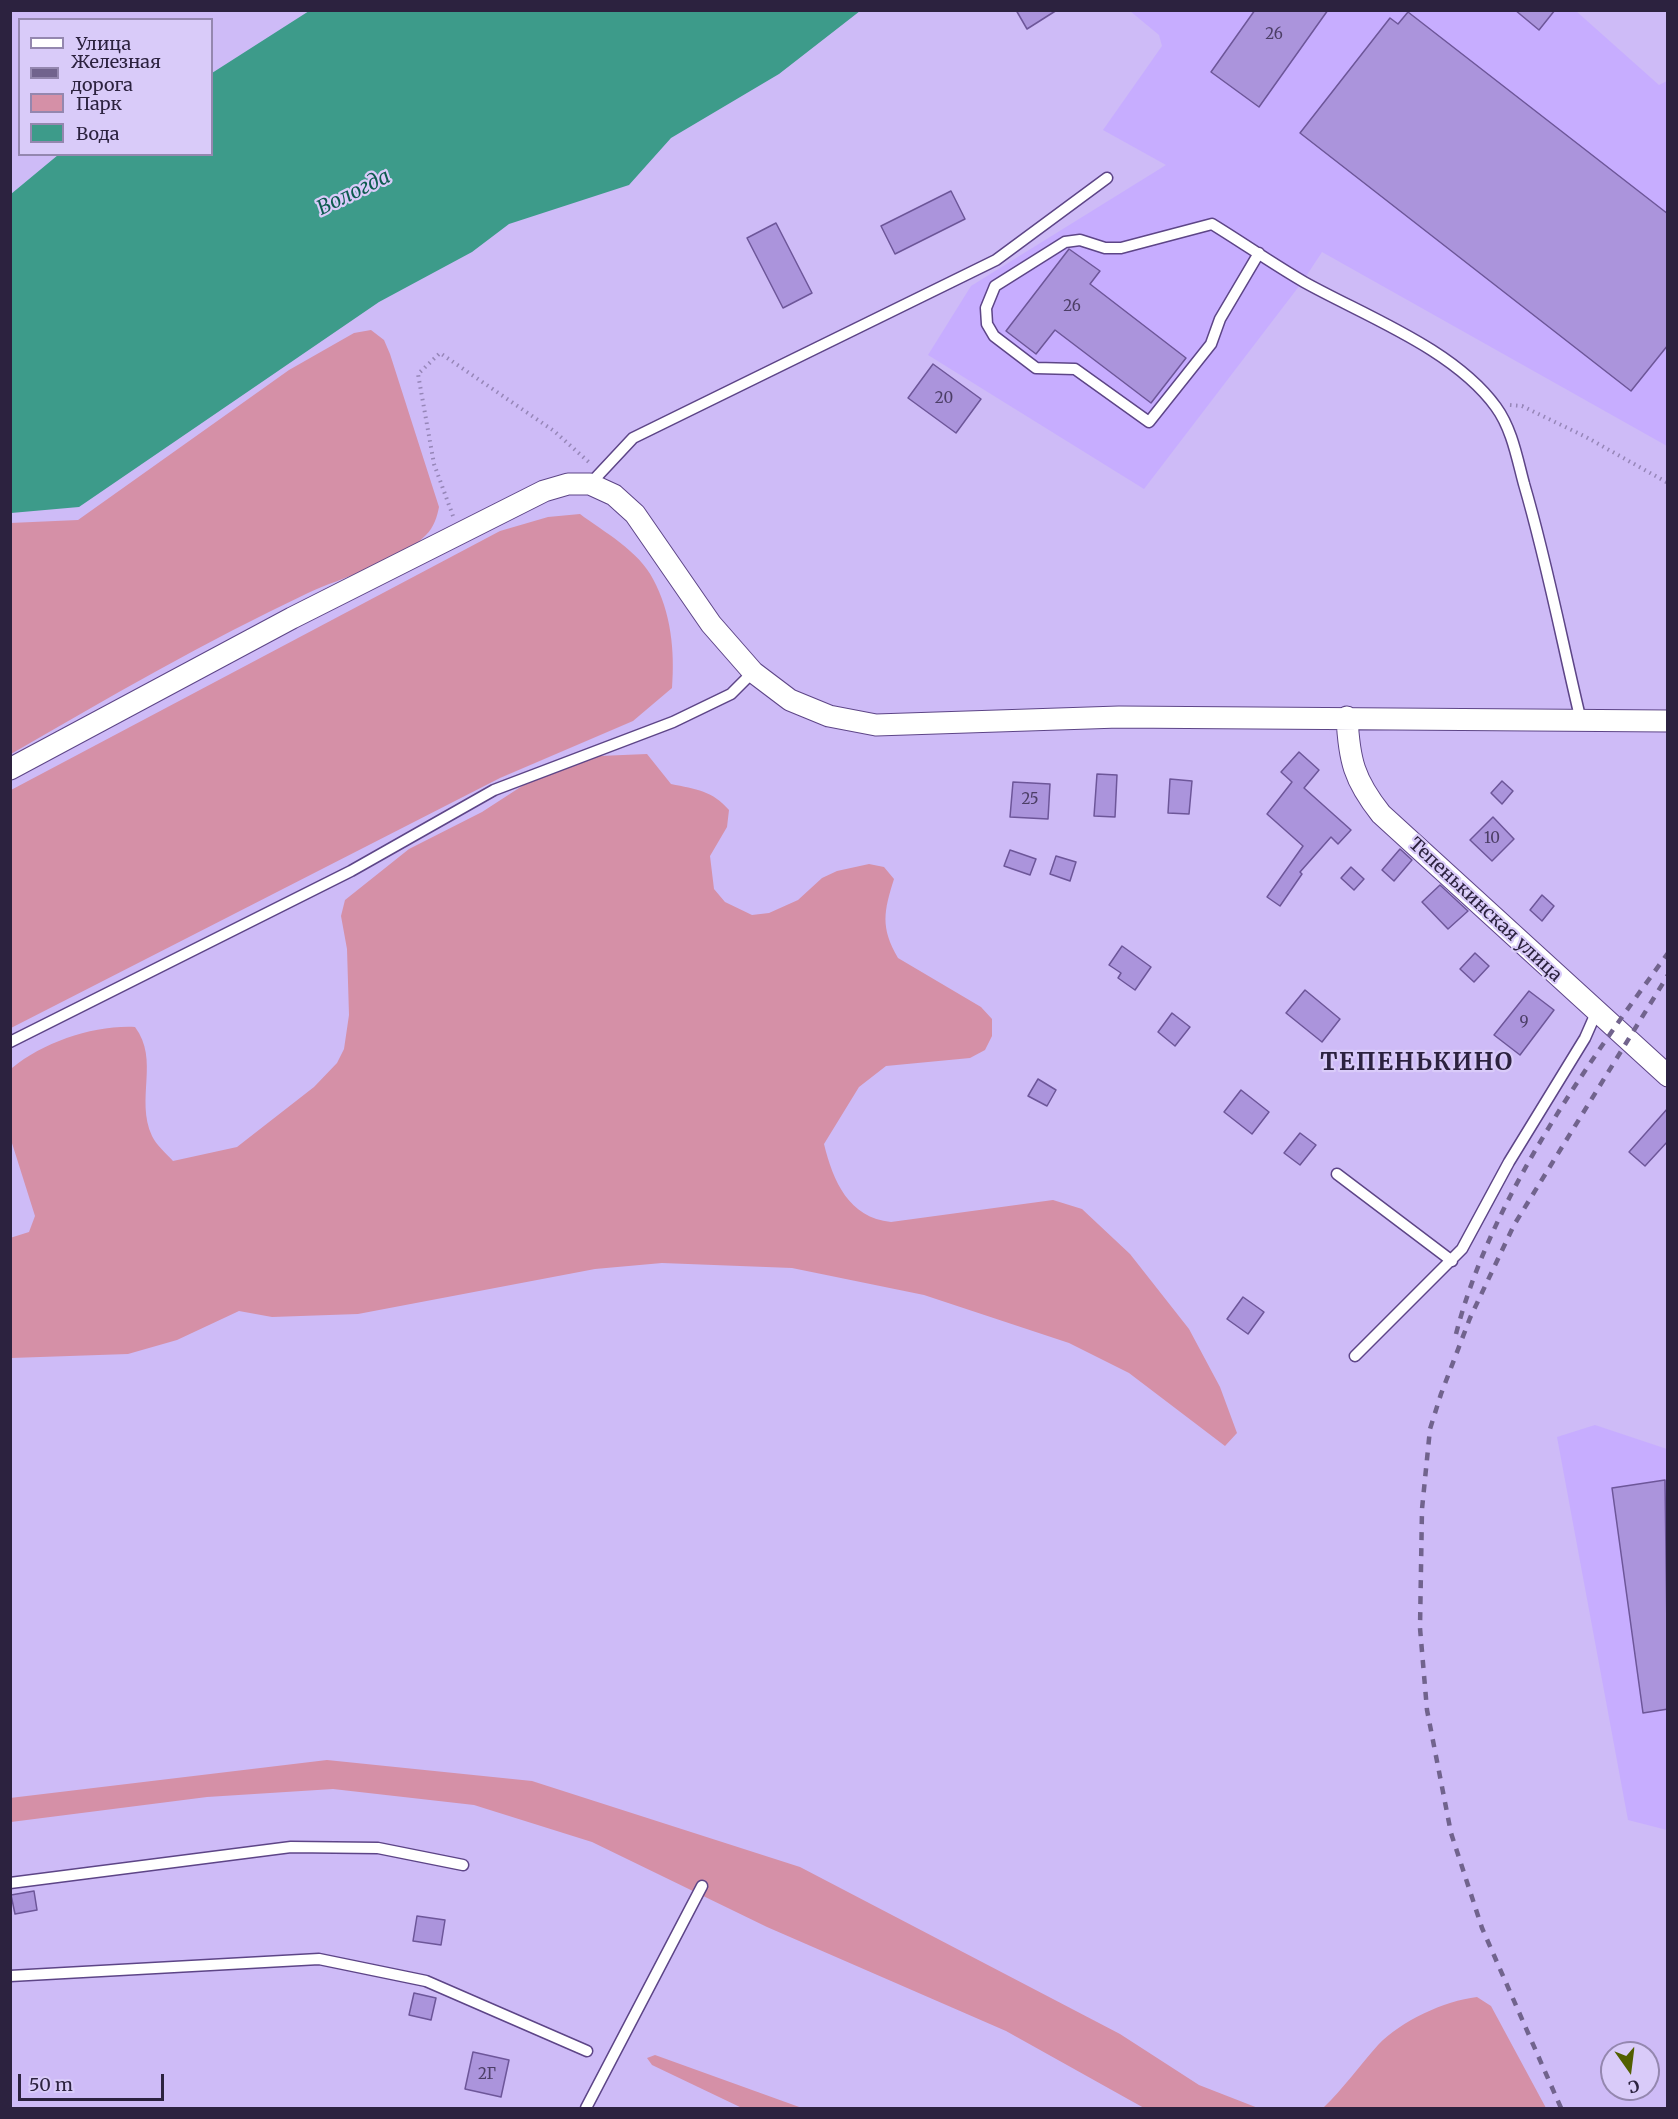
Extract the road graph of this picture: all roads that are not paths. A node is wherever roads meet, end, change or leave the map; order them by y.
1 (1107, 178) dead end
2 (1259, 253) junction
3 (595, 479) junction
4 (753, 672) junction
5 (1347, 717) junction
6 (1581, 721) junction
7 (1668, 721) edge
8 (10, 769) edge
9 (1596, 1013) junction
10 (10, 1042) edge
11 (1668, 1076) edge
12 (1337, 1174) dead end
13 (1452, 1262) junction
14 (1355, 1356) dead end
15 (463, 1865) dead end
16 (10, 1883) edge
17 (702, 1886) dead end
18 (10, 1976) edge
19 (587, 2051) dead end
20 (586, 2109) edge

1 - 3 lane
2 - 2 lane
2 - 6 lane
3 - 4 street
3 - 8 street
4 - 5 street
4 - 10 lane
5 - 6 street
5 - 9 street, Тепенькинская улица
6 - 7 street
9 - 11 street, Тепенькинская улица
9 - 13 lane
12 - 13 lane
13 - 14 lane
15 - 16 lane
17 - 20 lane
18 - 19 lane

